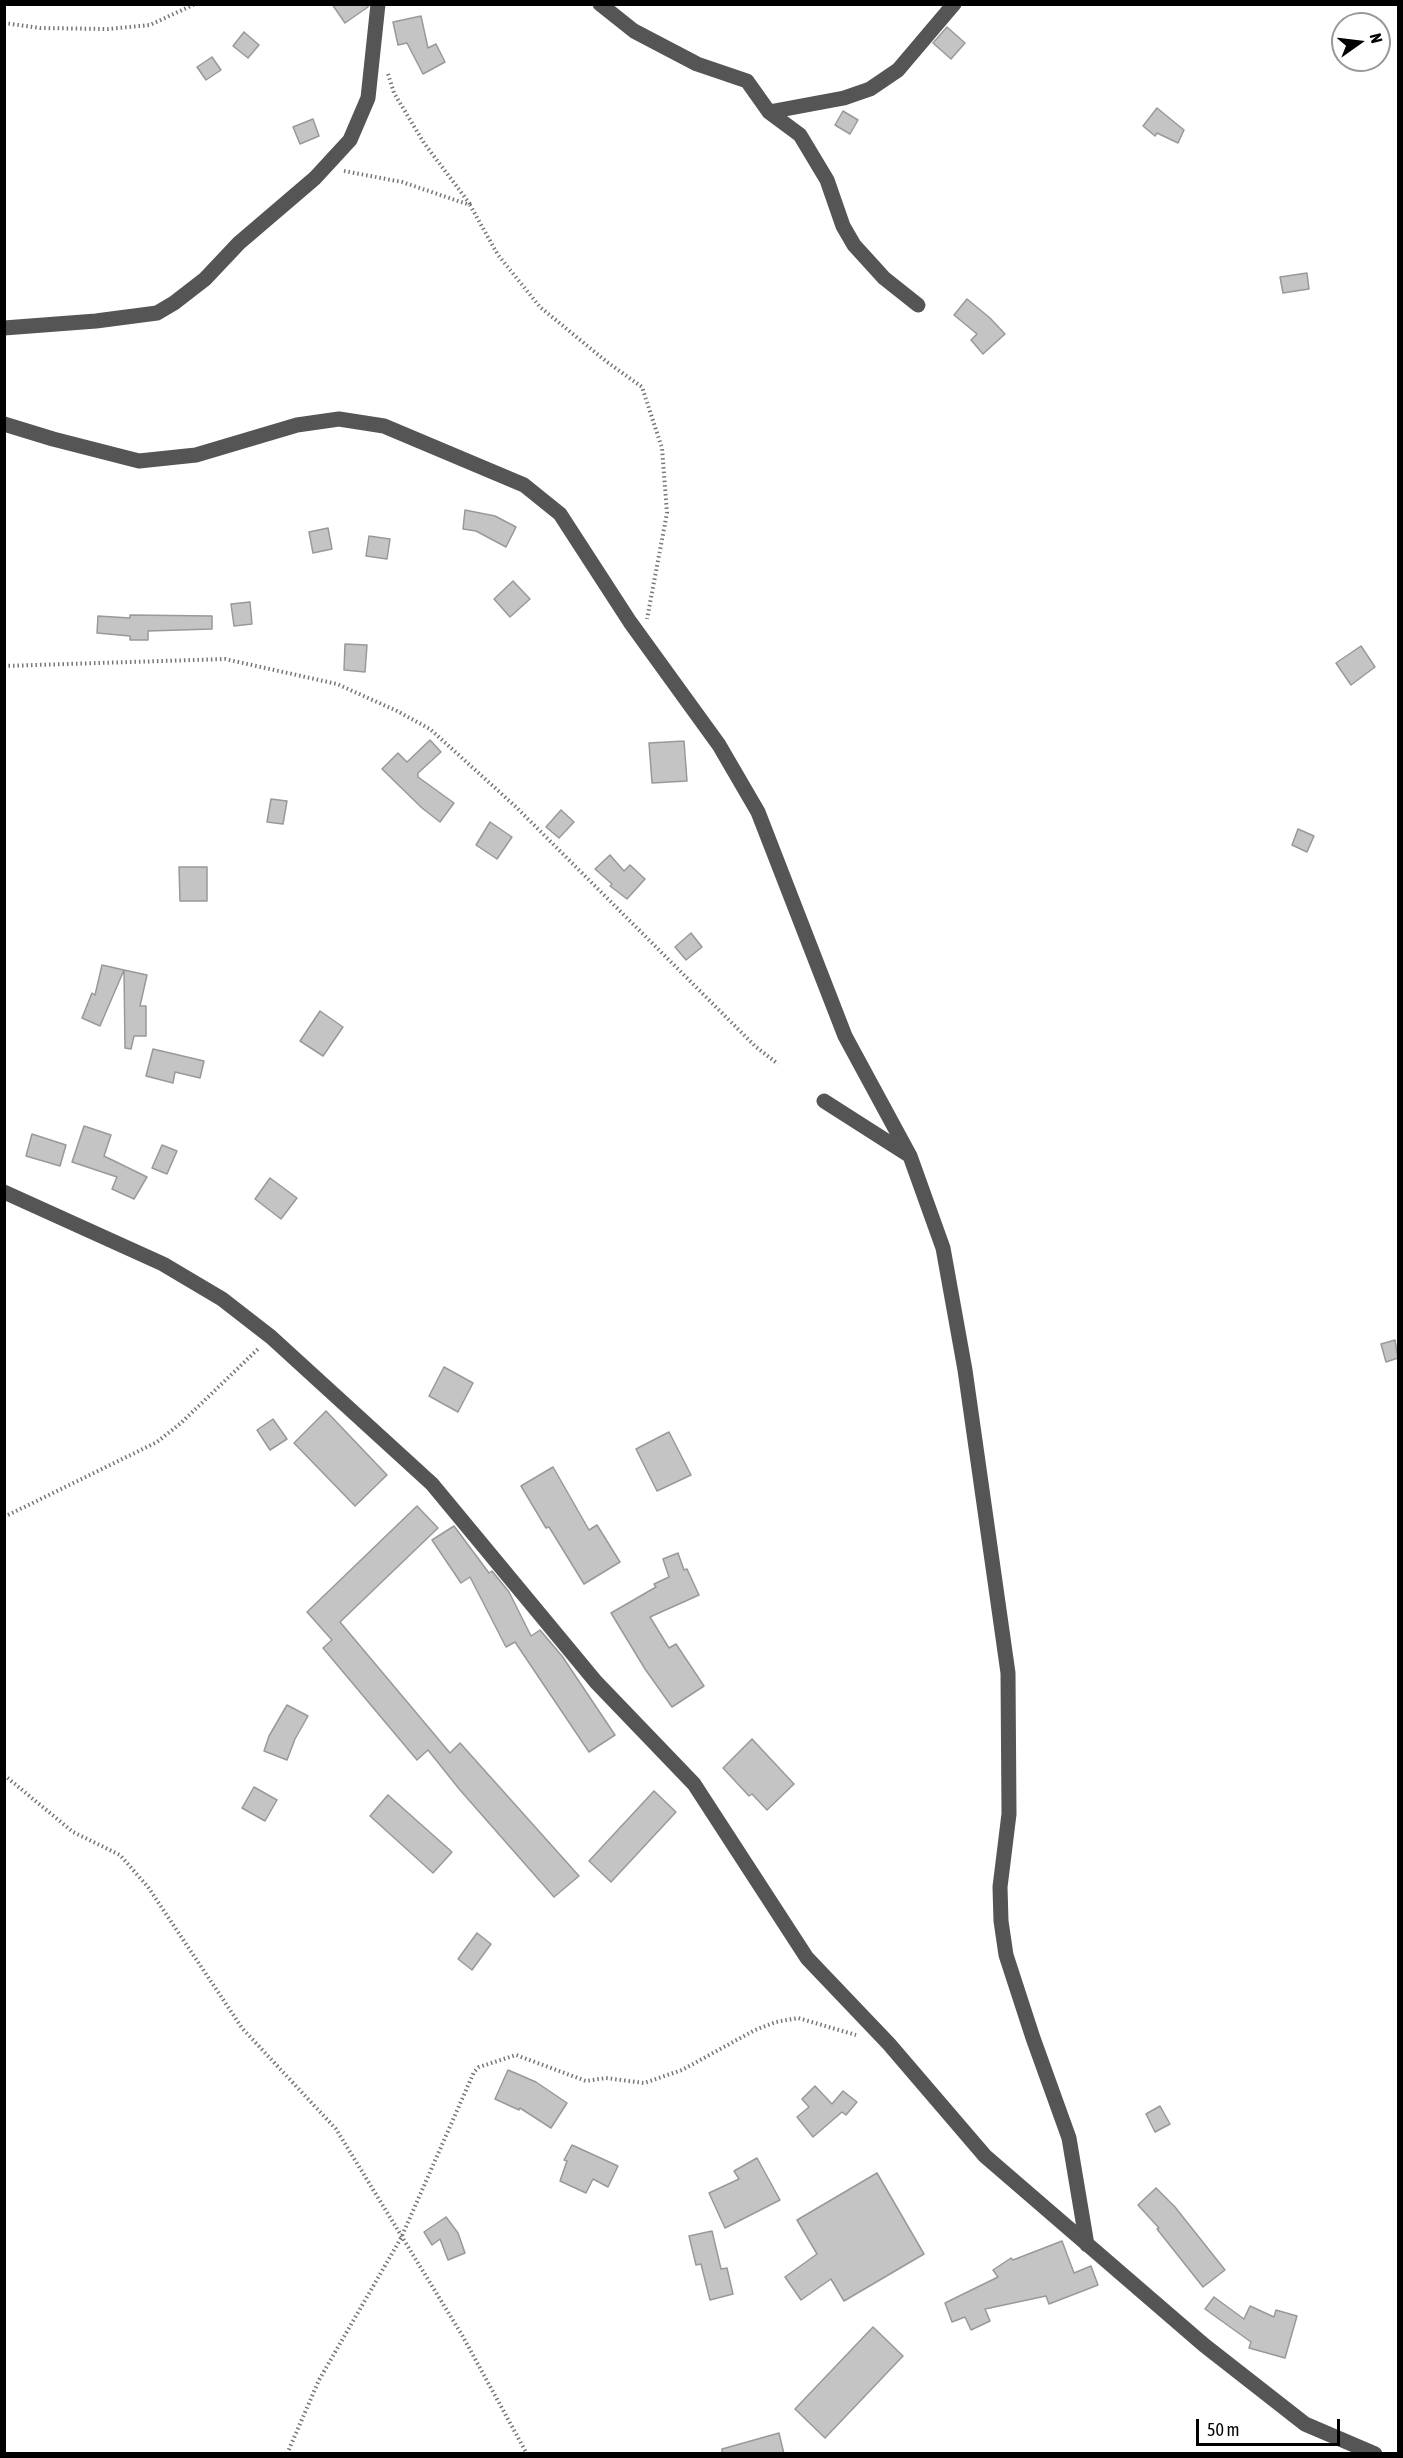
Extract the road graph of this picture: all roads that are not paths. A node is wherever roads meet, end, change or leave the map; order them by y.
1 (378, 4) edge
2 (600, 4) edge
3 (954, 4) edge
4 (769, 112) junction
5 (918, 305) dead end
6 (4, 328) edge
7 (4, 424) edge
8 (824, 1101) dead end
9 (910, 1156) junction
10 (4, 1192) edge
11 (1087, 2245) junction
12 (1375, 2454) edge

1 - 6 street
2 - 4 street
3 - 4 street
4 - 5 street
7 - 9 street
8 - 9 street
9 - 11 street
10 - 11 street
11 - 12 street

